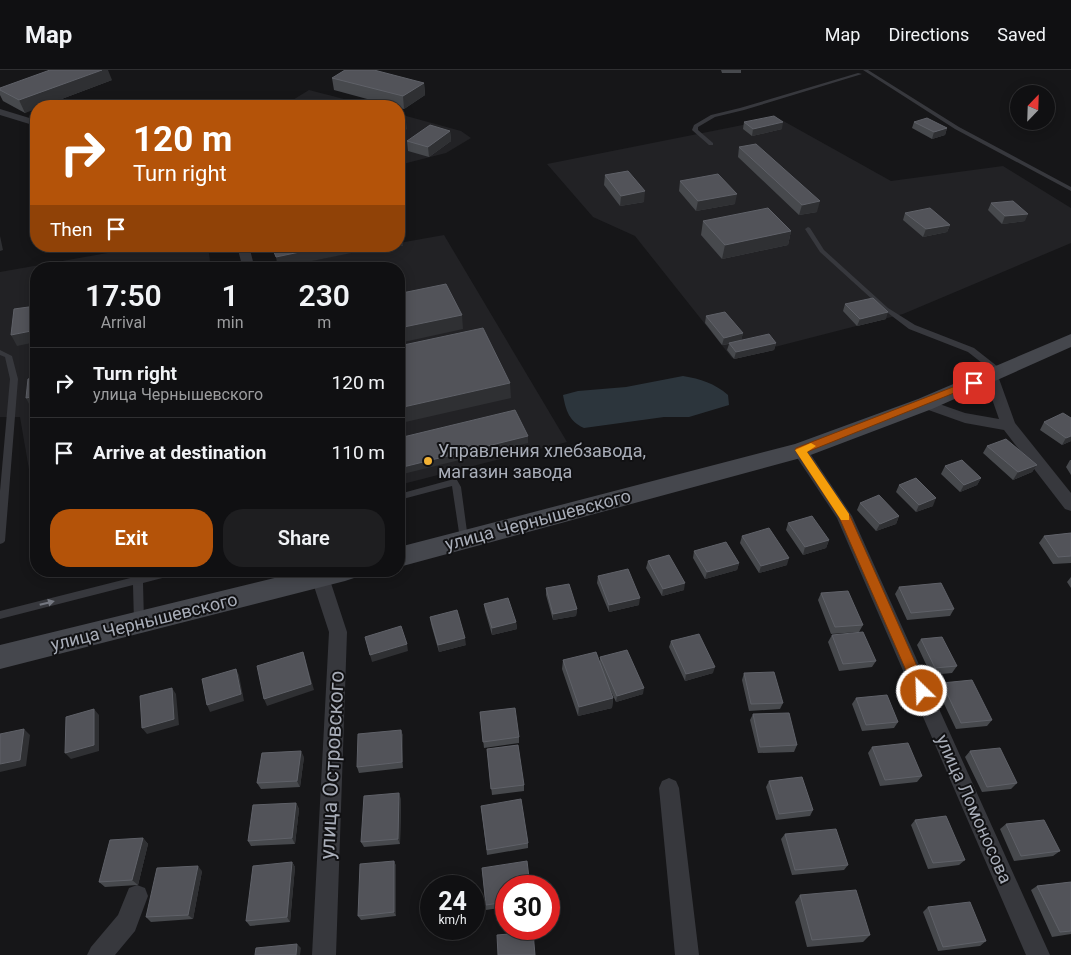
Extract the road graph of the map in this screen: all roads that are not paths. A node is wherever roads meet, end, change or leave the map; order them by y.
1 (849, 70) edge
2 (862, 72) edge
3 (0, 112) edge
4 (30, 121) edge
5 (711, 144) dead end
6 (1071, 189) edge
7 (808, 229) dead end
8 (1071, 340) edge
9 (0, 352) edge
10 (995, 374) junction
11 (925, 404) junction
12 (1008, 425) junction
13 (800, 450) junction
14 (405, 496) edge
15 (1071, 505) edge
16 (464, 539) junction
17 (0, 541) edge
18 (405, 555) edge
19 (150, 577) edge
20 (312, 577) edge
21 (320, 577) edge
22 (138, 580) junction
23 (0, 615) edge
24 (139, 624) junction
25 (0, 657) edge
26 (669, 788) dead end
27 (137, 896) dead end
28 (99, 955) edge
29 (324, 955) edge
30 (687, 955) edge
31 (1038, 955) edge

1 - 2 lane
2 - 5 lane
2 - 6 lane
3 - 4 street
7 - 10 lane
8 - 10 main road, улица Чернышевского
9 - 17 lane
10 - 11 main road, улица Чернышевского
10 - 12 street
11 - 12 street
11 - 13 main road, улица Чернышевского
12 - 15 street
13 - 16 main road, улица Чернышевского
13 - 31 street, улица Ломоносова
14 - 16 lane
16 - 18 main road, улица Чернышевского
19 - 22 lane
20 - 24 main road, улица Чернышевского
21 - 29 street, улица Островского
23 -> 22 lane
22 - 24 lane
24 - 25 main road, улица Чернышевского
26 - 30 street
27 - 28 street

